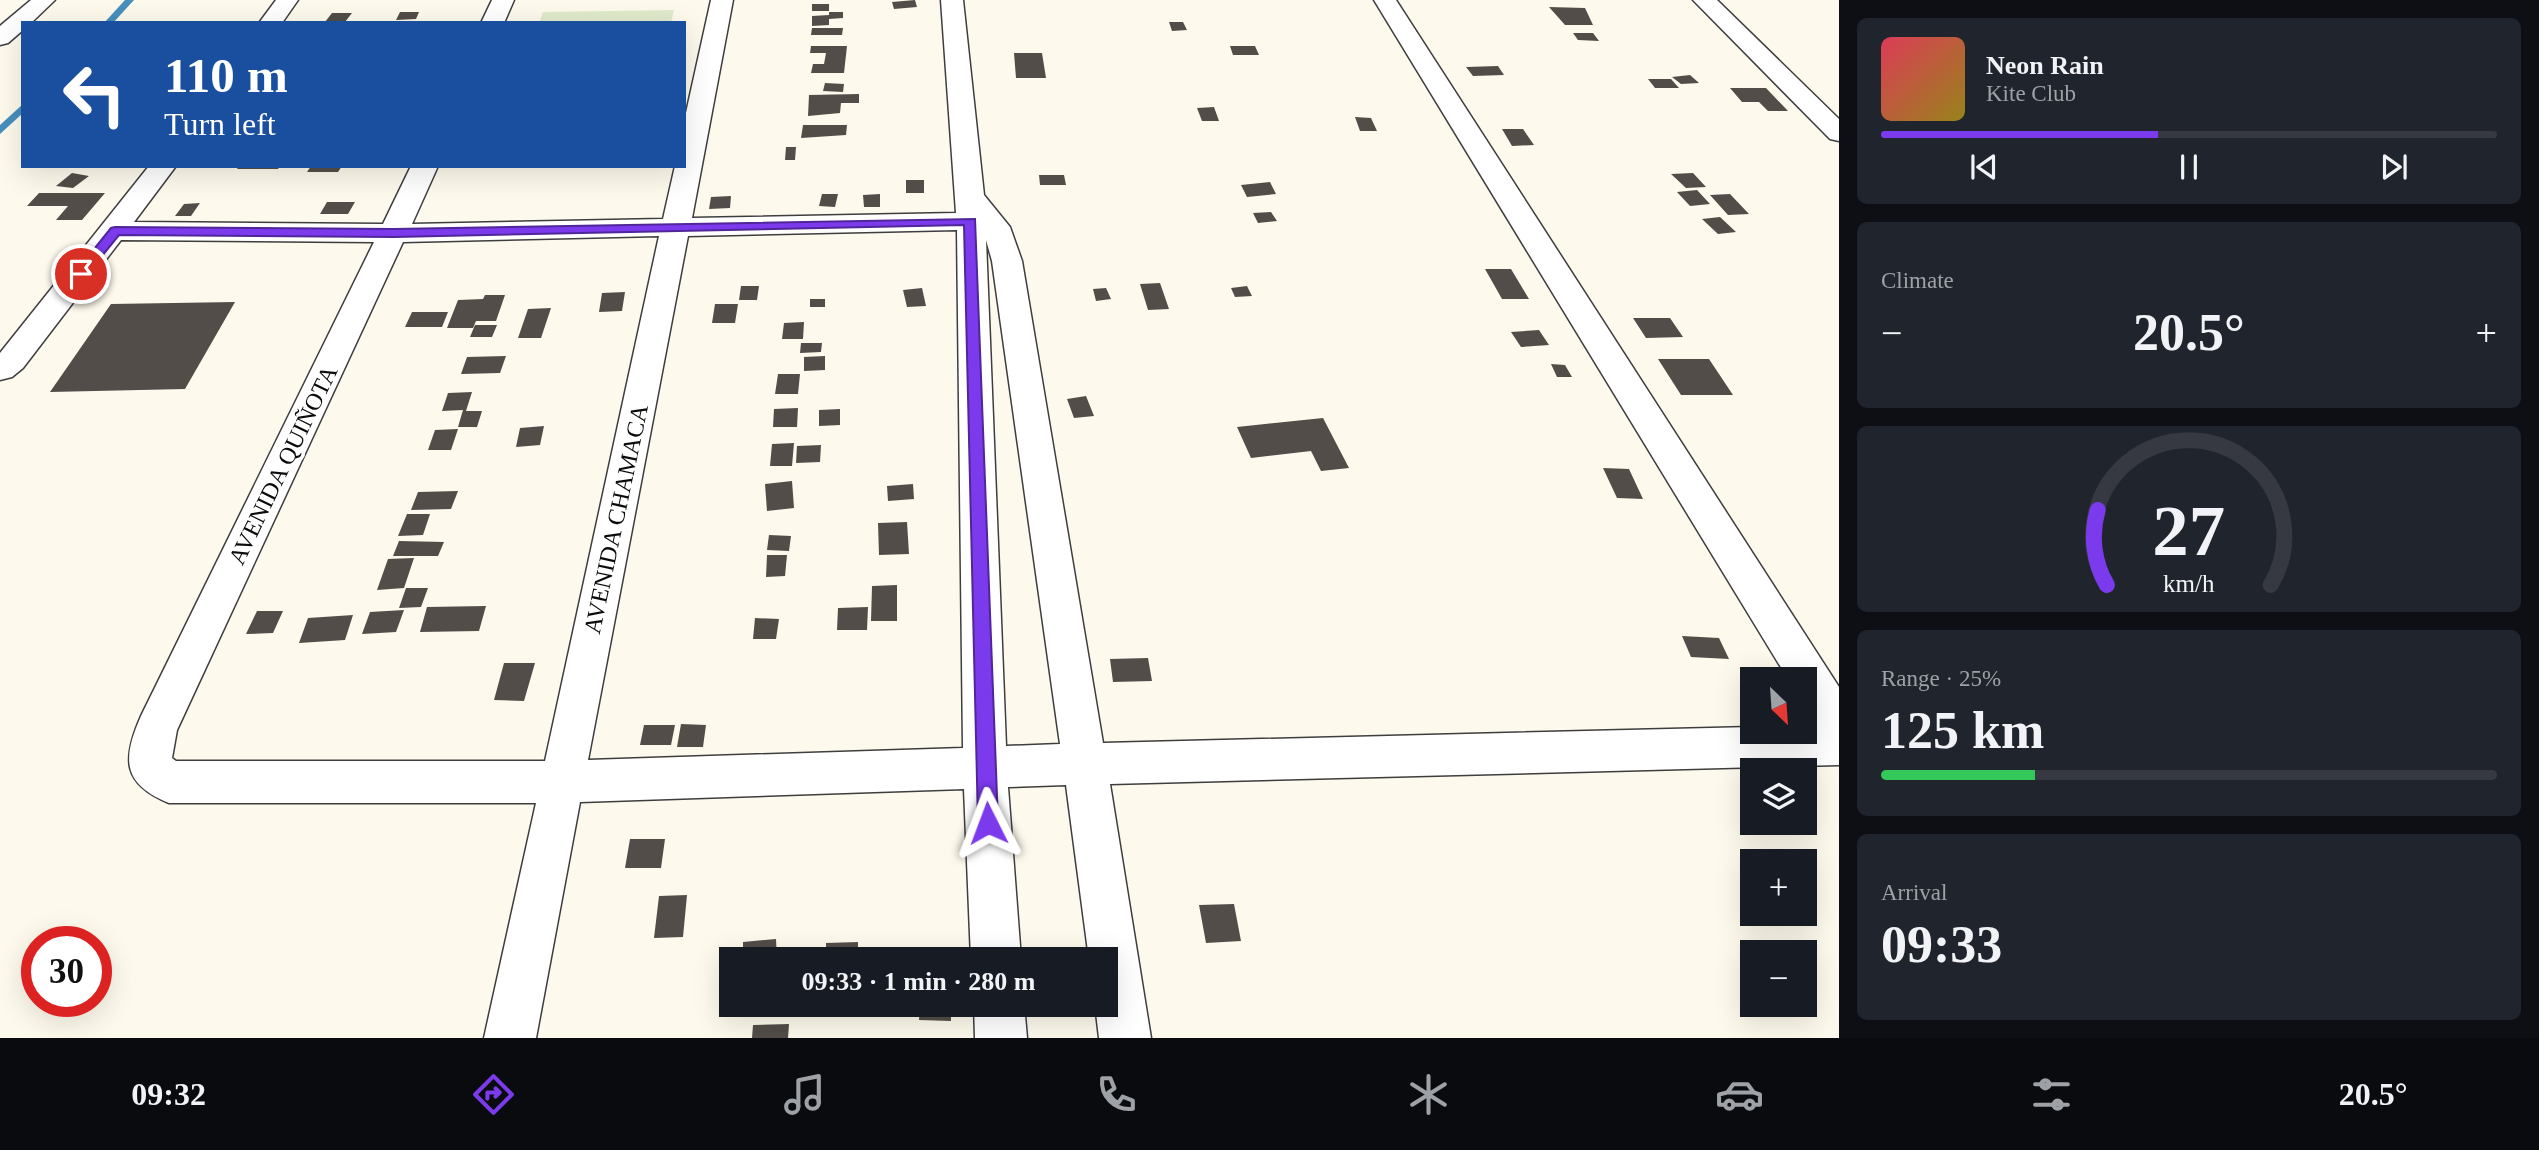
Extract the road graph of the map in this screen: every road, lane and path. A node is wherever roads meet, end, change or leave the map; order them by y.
1 (287, 0) edge
2 (503, 0) edge
3 (722, 0) edge
4 (952, 0) edge
5 (1385, 0) edge
6 (1704, 0) edge
7 (42, 2) edge
8 (13, 3) dead end
9 (271, 21) edge
10 (493, 21) edge
11 (0, 38) edge
12 (1839, 133) edge
13 (162, 168) edge
14 (424, 168) edge
15 (970, 209) junction
16 (675, 226) junction
17 (115, 231) junction
18 (394, 233) junction
19 (0, 369) edge
20 (1839, 724) edge
21 (1839, 745) edge
22 (1083, 764) junction
23 (985, 768) junction
24 (562, 782) junction
25 (995, 947) edge
26 (999, 1017) edge
27 (510, 1038) edge
28 (1000, 1038) edge
29 (1125, 1038) edge

1 - 9 street
2 - 10 street
3 - 16 street, AVENIDA CHAMACA
4 - 15 street
5 - 20 street
6 - 12 street
7 - 8 street
7 - 11 street
13 - 17 street
14 - 18 street, AVENIDA QUIÑOTA
15 - 16 street
15 - 22 street
15 - 23 street
16 - 18 street
16 - 24 street, AVENIDA CHAMACA
17 - 18 street
17 - 19 street
18 - 24 street, AVENIDA QUIÑOTA
21 - 22 street
22 - 23 street
22 - 29 street
23 - 24 street
23 - 25 street
24 - 27 street, AVENIDA CHAMACA
26 - 28 street

